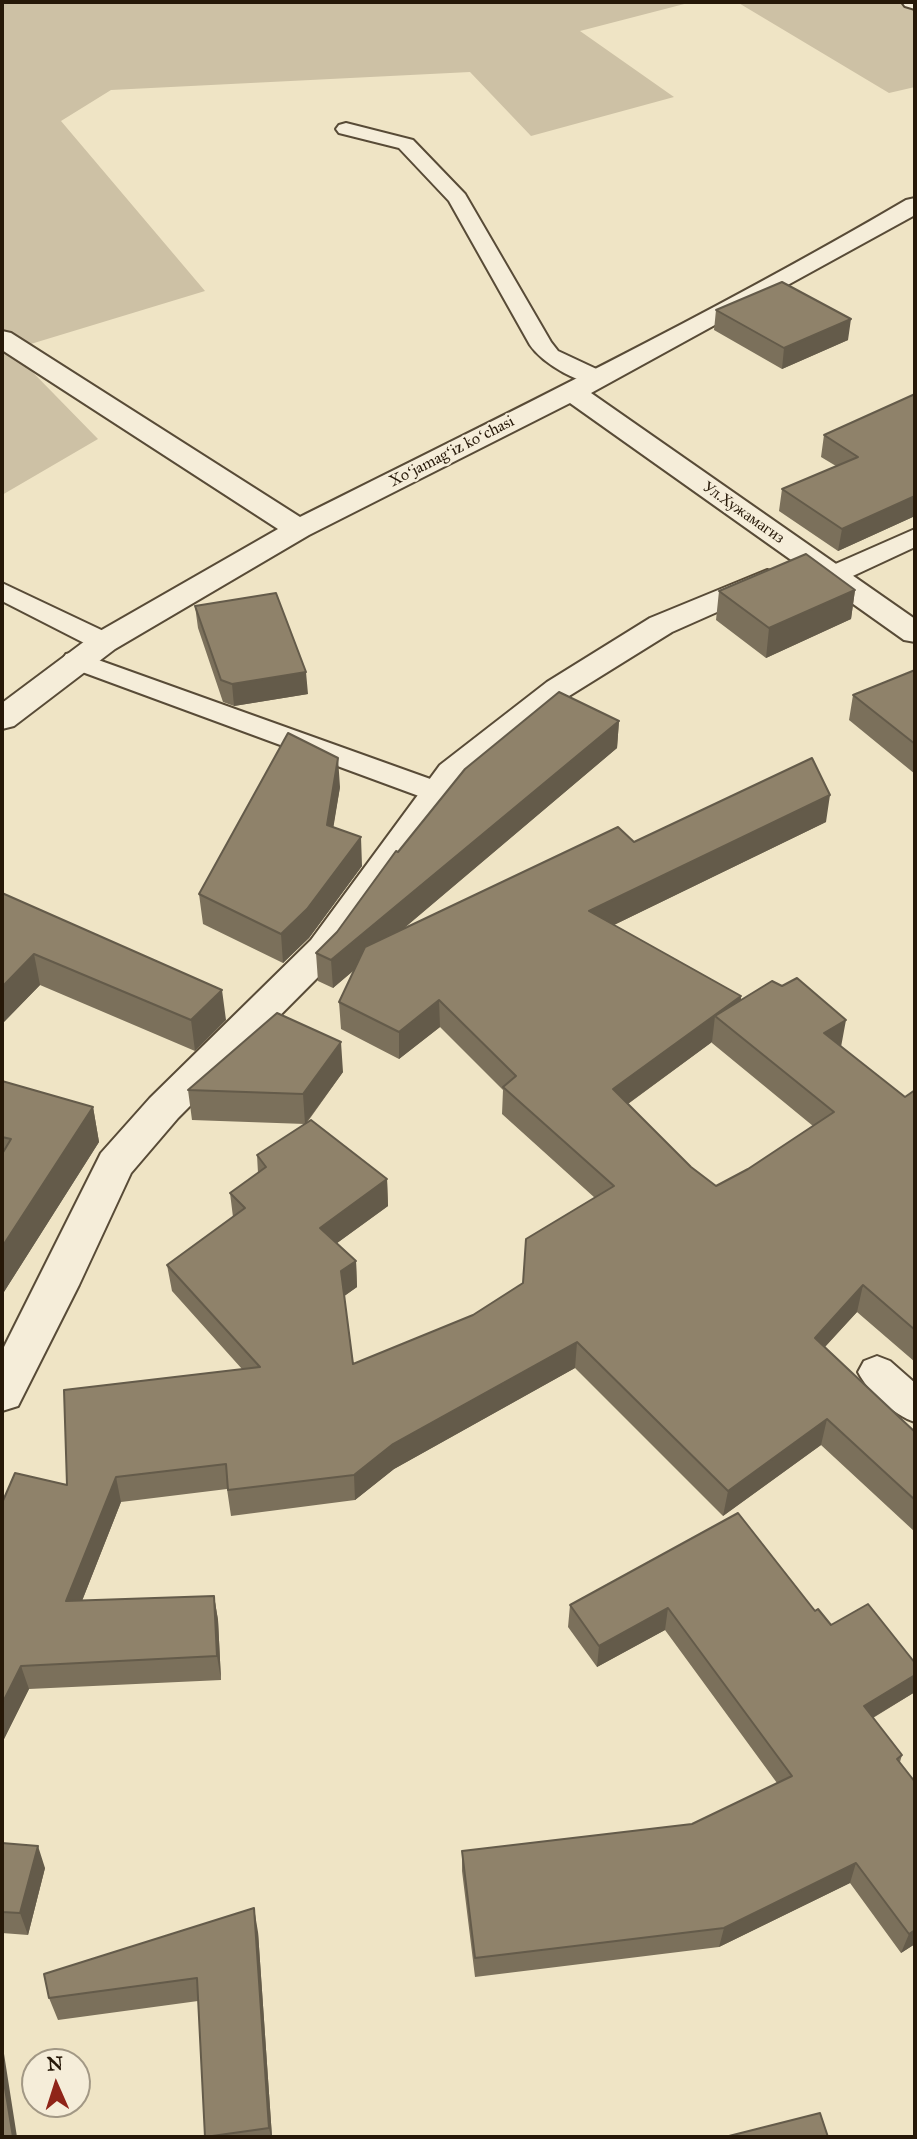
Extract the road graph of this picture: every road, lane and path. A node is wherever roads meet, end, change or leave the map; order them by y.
1 (346, 129) dead end
2 (915, 205) edge
3 (2, 339) edge
4 (597, 378) junction
5 (572, 392) junction
6 (299, 528) junction
7 (915, 537) edge
8 (822, 568) junction
9 (2, 592) edge
10 (915, 633) edge
11 (104, 642) junction
12 (76, 660) junction
13 (2, 719) edge
14 (437, 792) junction
15 (877, 1372) dead end
16 (2, 1393) edge
17 (915, 1406) edge

1 - 4 lane
2 - 4 street, Xoʻjamagʻiz koʻchasi
3 - 6 street
4 - 5 street, Xoʻjamagʻiz koʻchasi
5 - 6 street, Xoʻjamagʻiz koʻchasi
5 - 8 street, Ул.Хужамагиз
6 - 11 street, Xoʻjamagʻiz koʻchasi
7 - 8 lane
8 - 10 street, Ул.Хужамагиз
8 - 14 street
9 - 11 lane
11 - 12 street, Xoʻjamagʻiz koʻchasi
12 - 13 street, Xoʻjamagʻiz koʻchasi
12 - 14 lane
14 - 16 street
15 - 17 lane

